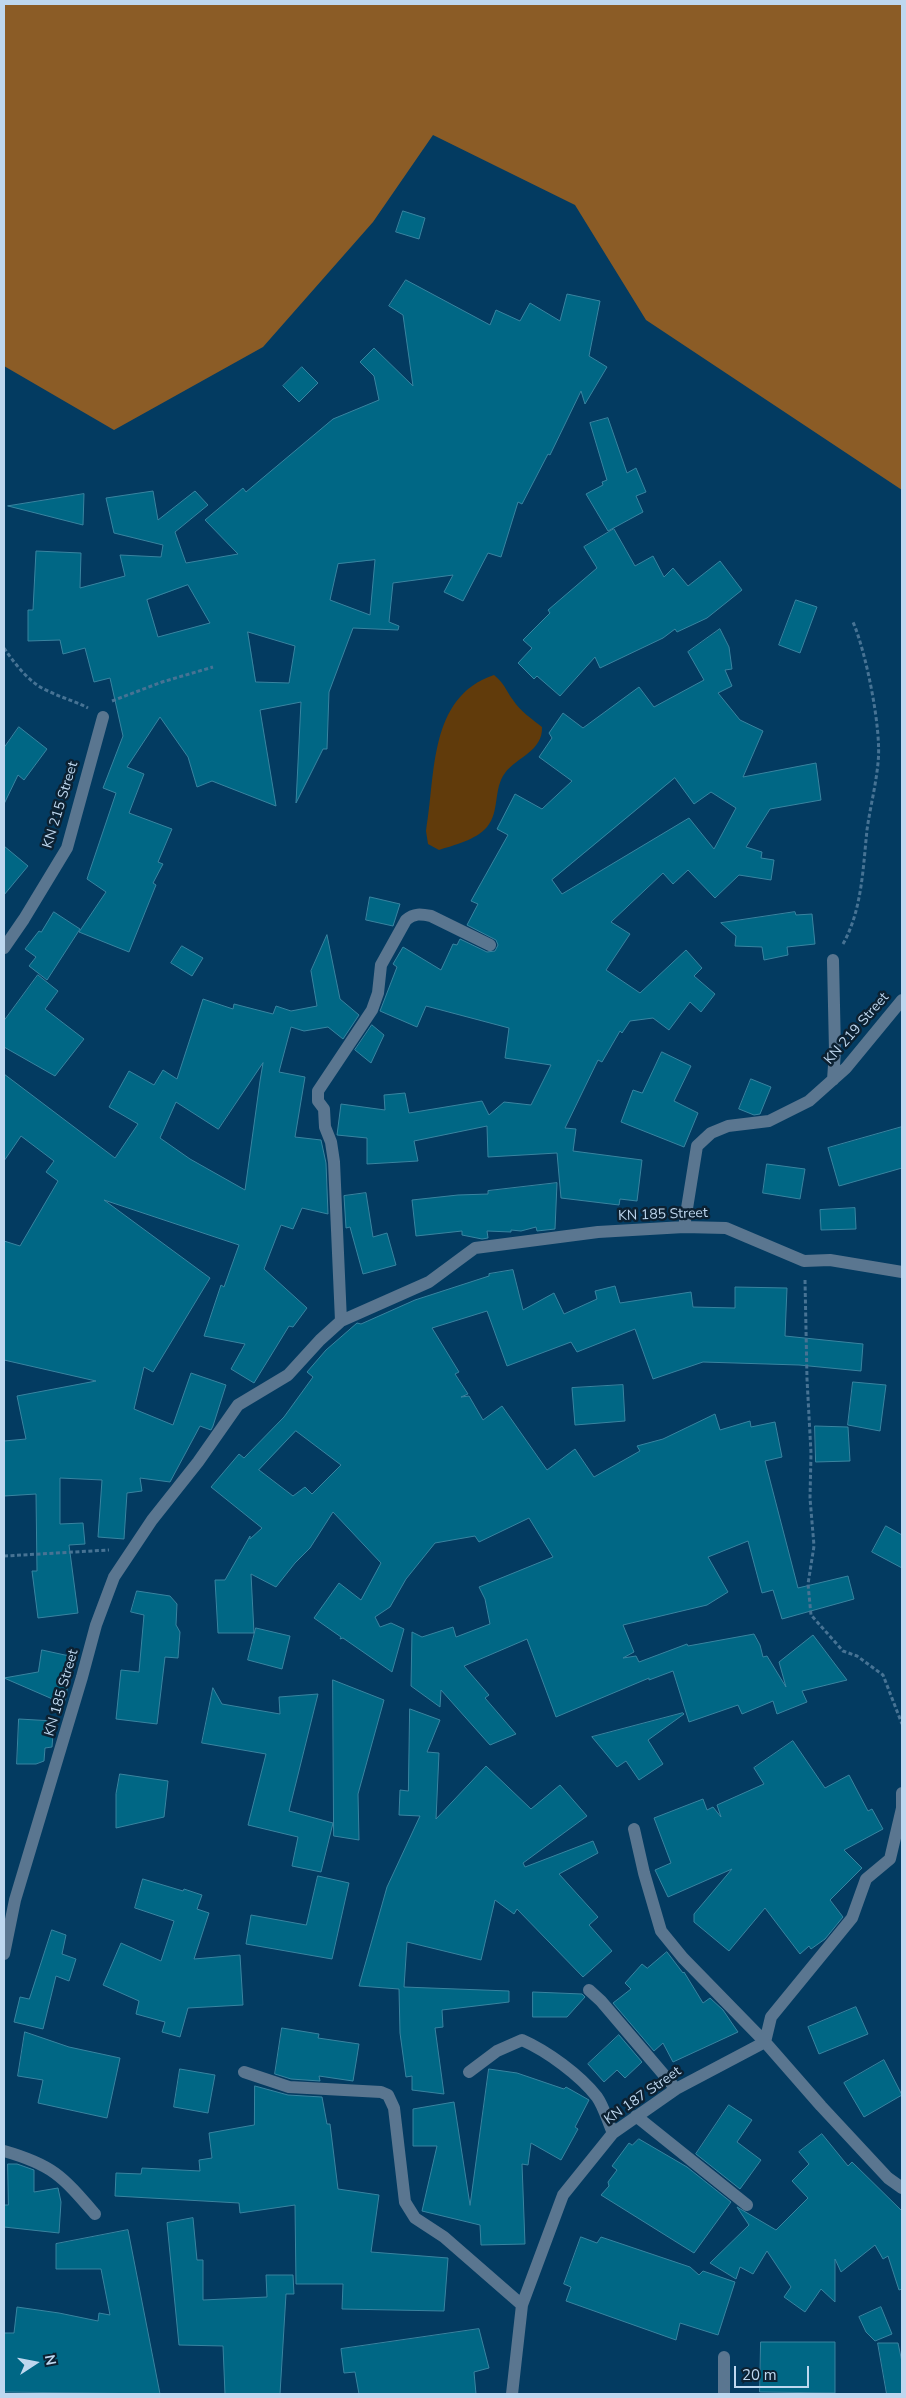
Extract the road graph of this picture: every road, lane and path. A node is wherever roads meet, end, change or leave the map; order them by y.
1 (852, 622) dead end
2 (4, 648) edge
3 (213, 667) dead end
4 (103, 717) junction
5 (490, 945) dead end
6 (4, 948) edge
7 (833, 960) joint
8 (902, 1000) edge
9 (833, 1080) junction
10 (684, 1227) junction
11 (804, 1261) junction
12 (902, 1272) edge
13 (341, 1321) junction
14 (132, 1549) junction
15 (4, 1556) edge
16 (902, 1724) edge
17 (902, 1793) edge
18 (634, 1829) dead end
19 (4, 1954) edge
20 (589, 1990) dead end
21 (765, 2042) junction
22 (244, 2072) dead end
23 (469, 2072) dead end
24 (676, 2089) junction
25 (636, 2116) junction
26 (613, 2133) junction
27 (4, 2151) edge
28 (902, 2188) edge
29 (747, 2205) dead end
30 (95, 2214) dead end
31 (522, 2306) junction
32 (724, 2357) dead end
33 (512, 2394) edge
34 (724, 2394) edge

1 - 7 path
2 - 4 path
3 - 4 path
4 - 6 street, KN 215 Street
5 - 13 street
7 - 9 street
8 - 9 street, KN 219 Street
9 - 10 street, KN 219 Street
10 - 11 street, KN 185 Street
10 - 13 street, KN 185 Street
11 - 12 street, KN 185 Street
11 - 16 path
13 - 14 street, KN 185 Street
14 - 15 path
14 - 19 street, KN 185 Street
17 - 21 street
18 - 21 street
20 - 24 street
21 - 24 street, KN 187 Street
21 - 28 street
22 - 31 street
23 - 26 street
24 - 25 street, KN 187 Street
25 - 26 street, KN 187 Street
25 - 29 street
26 - 31 street, KN 187 Street
27 - 30 street
31 - 33 street, KN 187 Street
32 - 34 street

